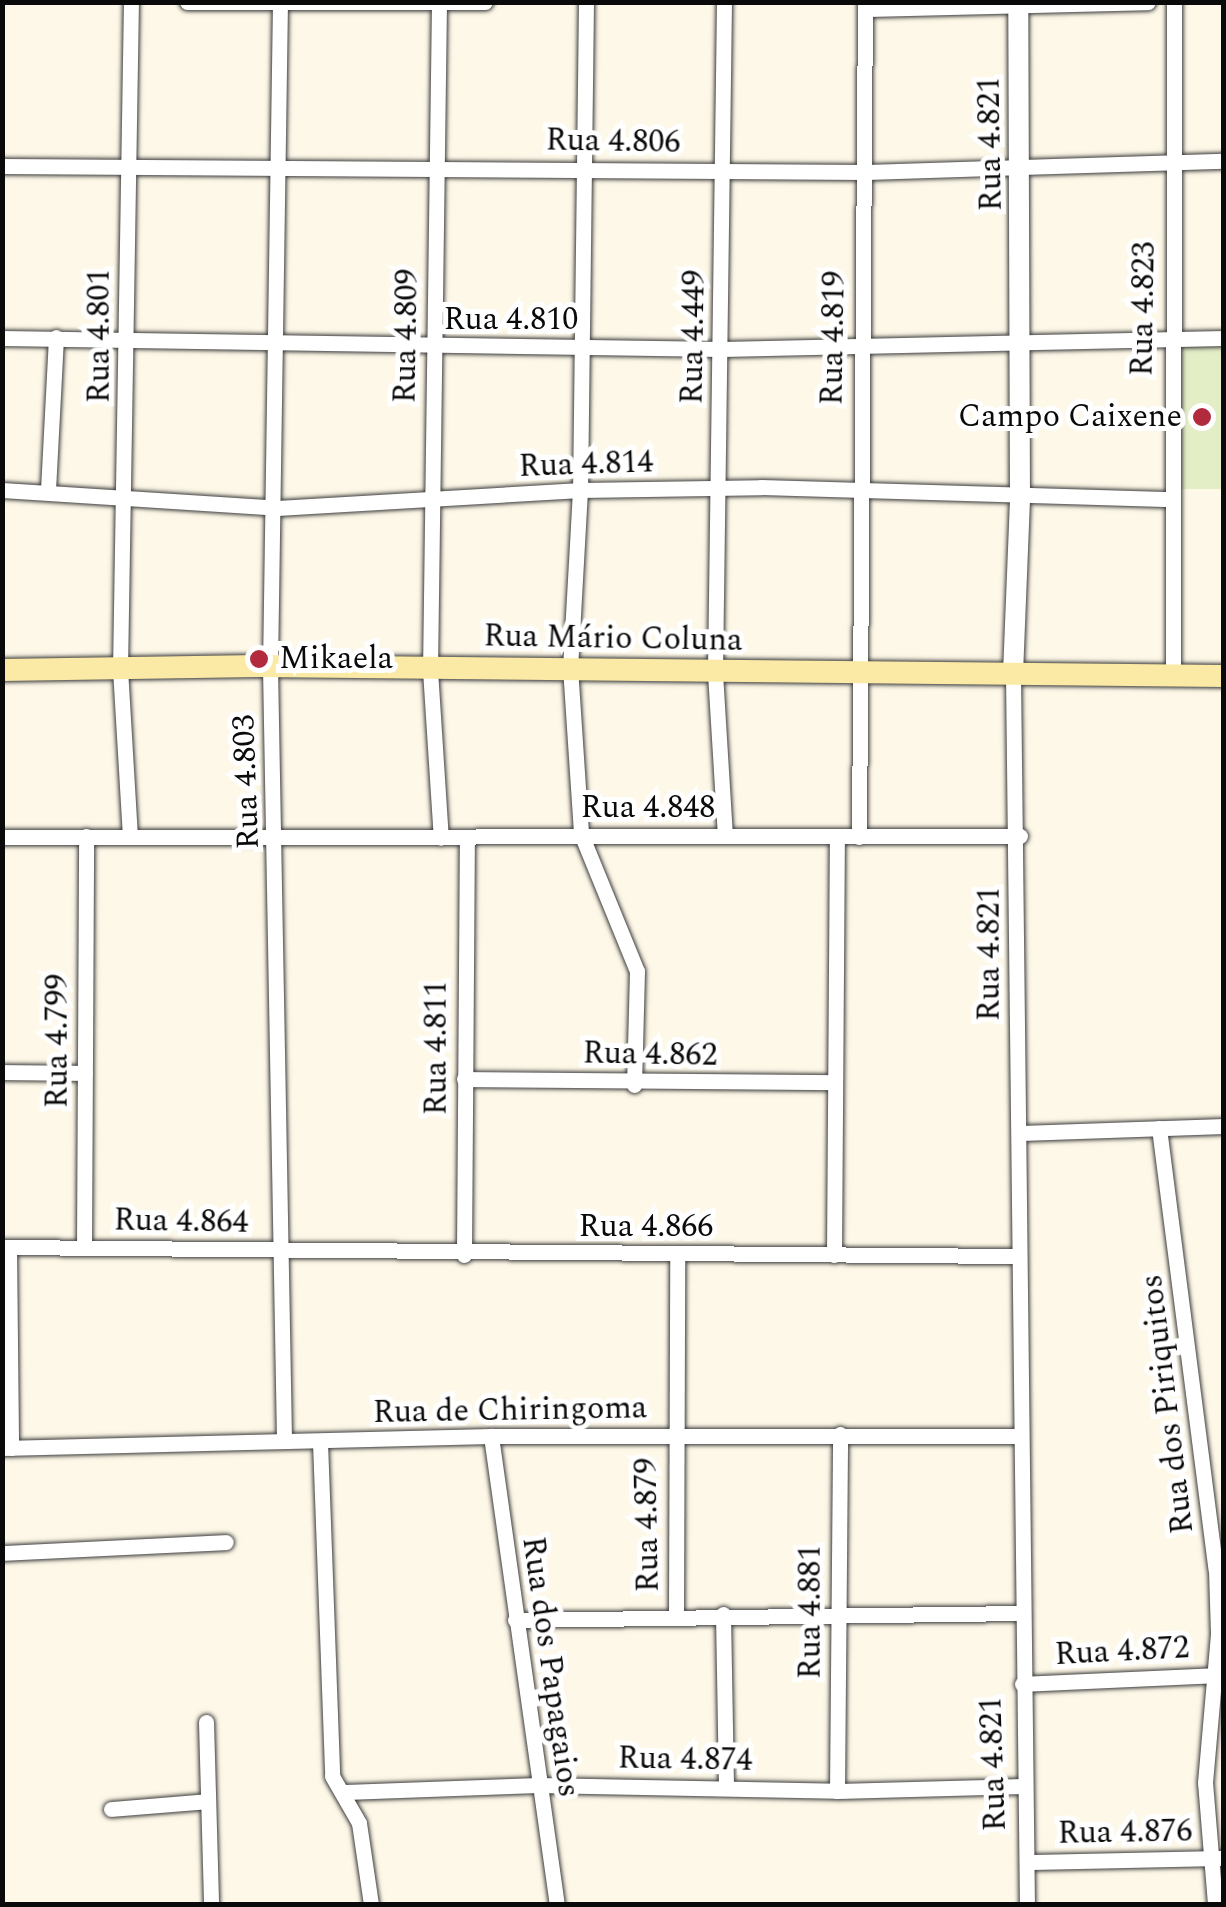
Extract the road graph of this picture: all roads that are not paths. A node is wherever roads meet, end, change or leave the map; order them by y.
1 (131, 2) edge
2 (187, 2) edge
3 (485, 2) edge
4 (586, 2) edge
5 (724, 2) edge
6 (1148, 2) edge
7 (1174, 2) edge
8 (280, 4) edge
9 (438, 4) edge
10 (1018, 4) edge
11 (865, 6) edge
12 (1224, 161) edge
13 (1176, 163) junction
14 (2, 166) edge
15 (279, 167) junction
16 (582, 168) junction
17 (1022, 168) junction
18 (128, 169) junction
19 (438, 170) junction
20 (723, 171) junction
21 (866, 172) junction
22 (56, 337) junction
23 (2, 338) edge
24 (126, 338) junction
25 (1224, 338) edge
26 (1169, 341) junction
27 (279, 343) junction
28 (859, 345) junction
29 (1020, 345) junction
30 (580, 347) junction
31 (432, 348) junction
32 (722, 349) junction
33 (718, 488) junction
34 (2, 490) edge
35 (48, 490) junction
36 (580, 490) junction
37 (862, 490) junction
38 (128, 496) junction
39 (1020, 498) junction
40 (1173, 499) junction
41 (433, 502) junction
42 (277, 508) junction
43 (270, 667) junction
44 (570, 668) junction
45 (2, 670) edge
46 (120, 670) junction
47 (430, 670) junction
48 (715, 672) junction
49 (1013, 674) junction
50 (858, 675) junction
51 (1172, 676) junction
52 (1224, 676) edge
53 (581, 834) junction
54 (725, 835) junction
55 (86, 836) junction
56 (1020, 836) junction
57 (130, 837) junction
58 (837, 837) junction
59 (859, 837) junction
60 (2, 838) edge
61 (277, 838) junction
62 (441, 838) junction
63 (467, 841) junction
64 (2, 1072) edge
65 (86, 1073) junction
66 (464, 1079) junction
67 (835, 1082) junction
68 (634, 1085) junction
69 (1224, 1126) edge
70 (1159, 1128) junction
71 (1021, 1133) junction
72 (6, 1247) edge
73 (84, 1247) junction
74 (276, 1252) junction
75 (677, 1254) junction
76 (464, 1255) junction
77 (834, 1255) junction
78 (1017, 1256) junction
79 (840, 1434) junction
80 (491, 1436) junction
81 (1017, 1436) junction
82 (674, 1437) junction
83 (284, 1439) junction
84 (320, 1442) junction
85 (7, 1448) edge
86 (226, 1542) dead end
87 (2, 1553) edge
88 (838, 1611) junction
89 (1020, 1613) junction
90 (723, 1614) junction
91 (676, 1616) junction
92 (515, 1620) junction
93 (1219, 1675) edge
94 (1022, 1684) junction
95 (206, 1722) dead end
96 (538, 1784) junction
97 (1024, 1786) junction
98 (726, 1788) junction
99 (838, 1790) junction
100 (344, 1792) junction
101 (208, 1801) junction
102 (111, 1808) dead end
103 (1218, 1859) edge
104 (1028, 1862) junction
105 (210, 1904) edge
106 (371, 1904) edge
107 (557, 1904) edge
108 (1027, 1904) edge
109 (1216, 1904) edge

1 - 18 street, Rua 4.801
2 - 8 street
3 - 9 street
4 - 16 street
5 - 20 street, Rua 4.449
6 - 10 street
7 - 13 street, Rua 4.823
8 - 9 street
8 - 15 street, Rua 4.803
9 - 19 street, Rua 4.809
10 - 11 street
10 - 17 street, Rua 4.821
11 - 21 street, Rua 4.819
12 - 13 street, Rua 4.806
13 - 17 street, Rua 4.806
13 - 26 street, Rua 4.823
14 - 18 street, Rua 4.806
15 - 18 street, Rua 4.806
15 - 19 street, Rua 4.806
15 - 27 street, Rua 4.803
16 - 19 street, Rua 4.806
16 - 20 street, Rua 4.806
16 - 30 street
17 - 21 street, Rua 4.806
17 - 29 street, Rua 4.821
18 - 24 street, Rua 4.801
19 - 31 street, Rua 4.809
20 - 21 street, Rua 4.806
20 - 32 street, Rua 4.449
21 - 28 street, Rua 4.819
22 - 23 street, Rua 4.810
22 - 24 street, Rua 4.810
22 - 35 street
24 - 27 street, Rua 4.810
24 - 38 street, Rua 4.801
25 - 26 street, Rua 4.810
26 - 29 street, Rua 4.810
26 - 40 street, Rua 4.823
27 - 31 street, Rua 4.810
27 - 42 street, Rua 4.803
28 - 29 street, Rua 4.810
28 - 32 street, Rua 4.810
28 - 37 street, Rua 4.819
29 - 39 street, Rua 4.821
30 - 31 street, Rua 4.810
30 - 32 street, Rua 4.810
30 - 36 street
31 - 41 street, Rua 4.809
32 - 33 street, Rua 4.449
33 - 36 street, Rua 4.814
33 - 37 street, Rua 4.814
33 - 48 street, Rua 4.449
34 - 35 street, Rua 4.814
35 - 38 street, Rua 4.814
36 - 41 street, Rua 4.814
36 - 44 street
37 - 39 street, Rua 4.814
37 - 50 street, Rua 4.819
38 - 42 street, Rua 4.814
38 - 46 street, Rua 4.801
39 - 40 street, Rua 4.814
39 - 49 street, Rua 4.821
40 - 51 street, Rua 4.823
41 - 42 street, Rua 4.814
41 - 47 street, Rua 4.809
42 - 43 street, Rua 4.803
43 - 46 main road, Rua Mário Coluna
43 - 47 main road, Rua Mário Coluna
43 - 61 street, Rua 4.803
44 - 47 main road, Rua Mário Coluna
44 - 48 main road, Rua Mário Coluna
44 - 53 street
45 - 46 main road, Rua Mário Coluna
46 - 57 street, Rua 4.801
47 - 62 street, Rua 4.809
48 - 50 main road, Rua Mário Coluna
48 - 54 street, Rua 4.449
49 - 50 main road, Rua Mário Coluna
49 - 51 main road, Rua Mário Coluna
49 - 56 street, Rua 4.821
50 - 59 street
51 - 52 main road, Rua Mário Coluna
53 - 54 street, Rua 4.848
53 - 63 street, Rua 4.848
53 - 68 street
54 - 58 street, Rua 4.848
55 - 57 street, Rua 4.848
55 - 60 street, Rua 4.848
55 - 65 street, Rua 4.799
56 - 59 street, Rua 4.848
56 - 71 street, Rua 4.821
57 - 61 street, Rua 4.848
58 - 59 street, Rua 4.848
58 - 67 street
61 - 62 street, Rua 4.848
61 - 74 street, Rua 4.803
62 - 63 street, Rua 4.848
63 - 66 street, Rua 4.811
64 - 65 street
65 - 73 street, Rua 4.799
66 - 68 street, Rua 4.862
66 - 76 street, Rua 4.811
67 - 68 street, Rua 4.862
67 - 77 street
69 - 70 street
70 - 71 street
70 - 93 street, Rua dos Piriquitos
71 - 78 street, Rua 4.821
72 - 73 street, Rua 4.864
72 - 85 street
73 - 74 street, Rua 4.864
74 - 76 street, Rua 4.866
74 - 83 street, Rua 4.803
75 - 76 street, Rua 4.866
75 - 77 street, Rua 4.866
75 - 82 street, Rua 4.879
77 - 78 street, Rua 4.866
78 - 81 street, Rua 4.821
79 - 81 street, Rua de Chiringoma
79 - 82 street, Rua de Chiringoma
79 - 88 street, Rua 4.881
80 - 82 street, Rua de Chiringoma
80 - 84 street, Rua de Chiringoma
80 - 92 street, Rua dos Papagaios
81 - 89 street, Rua 4.821
82 - 91 street, Rua 4.879
83 - 84 street, Rua de Chiringoma
83 - 85 street, Rua de Chiringoma
84 - 100 street
86 - 87 street
88 - 89 street
88 - 90 street
88 - 99 street, Rua 4.881
89 - 94 street, Rua 4.821
90 - 91 street
90 - 98 street
91 - 92 street
92 - 96 street, Rua dos Papagaios
93 - 94 street, Rua 4.872
93 - 103 street, Rua dos Piriquitos
94 - 97 street, Rua 4.821
95 - 101 street
96 - 98 street, Rua 4.874
96 - 100 street, Rua 4.874
96 - 107 street, Rua dos Papagaios
97 - 99 street, Rua 4.874
97 - 104 street, Rua 4.821
98 - 99 street, Rua 4.874
100 - 106 street
101 - 102 street
101 - 105 street
103 - 104 street, Rua 4.876
103 - 109 street, Rua dos Piriquitos
104 - 108 street, Rua 4.821

